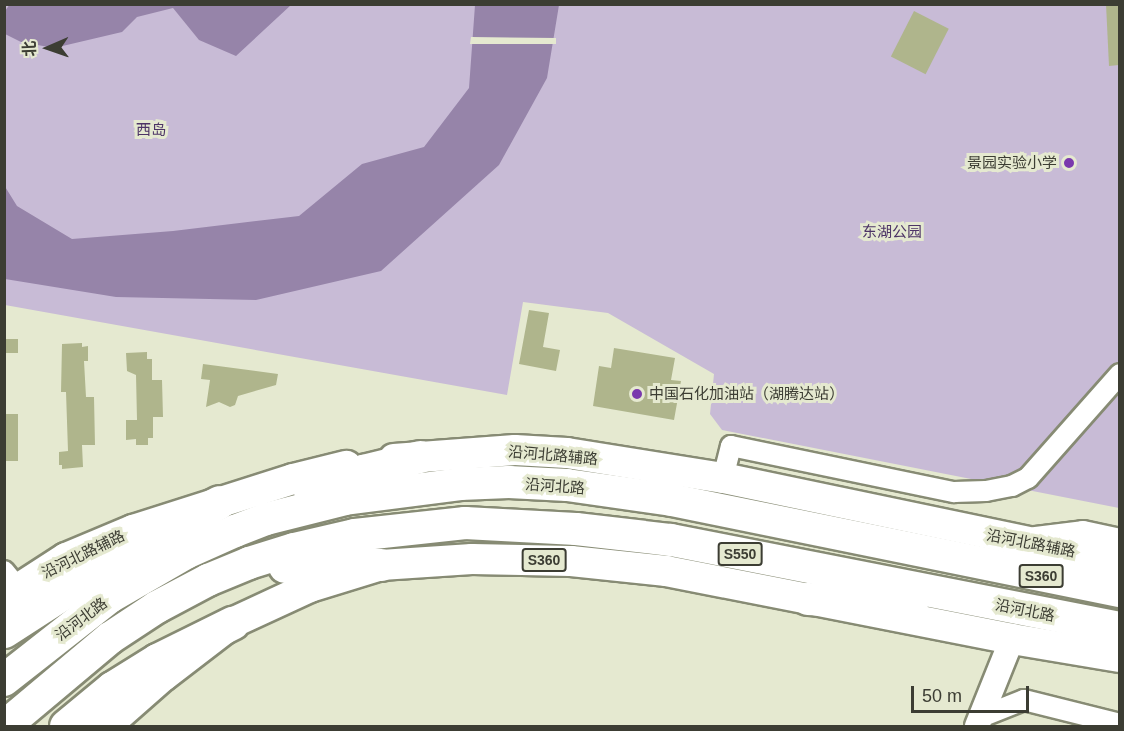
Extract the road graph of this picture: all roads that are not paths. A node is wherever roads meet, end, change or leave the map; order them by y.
1 (1119, 374) edge
2 (420, 456) junction
3 (723, 478) junction
4 (219, 502) junction
5 (1018, 541) junction
6 (1119, 541) edge
7 (186, 553) junction
8 (1119, 561) edge
9 (381, 565) junction
10 (208, 580) junction
11 (9, 585) edge
12 (1119, 591) edge
13 (808, 599) junction
14 (1024, 610) junction
15 (232, 623) junction
16 (1119, 628) edge
17 (4, 631) edge
18 (1012, 639) junction
19 (1119, 657) edge
20 (15, 671) edge
21 (979, 722) edge
22 (1119, 724) edge
23 (5, 726) edge
24 (66, 726) edge
25 (106, 726) edge

1 - 3 street
2 - 3 main road, 沿河北路辅路 / S360
2 - 4 main road, 沿河北路辅路 / S360
2 - 7 highway
3 - 5 main road, 沿河北路辅路 / S360
4 - 11 main road, 沿河北路辅路 / S360
4 - 17 highway
5 - 6 street
5 - 8 main road, 沿河北路辅路 / S360
7 - 12 highway, 沿河北路 / S360
7 - 20 highway, 沿河北路
9 - 10 highway
9 - 13 main road, S360
9 - 15 main road, S360
10 - 14 highway, 沿河北路 / S550
10 - 23 highway, 沿河北路
13 - 14 highway
13 - 18 main road, S360
14 - 16 highway, 沿河北路 / S550
15 - 24 highway
15 - 25 main road, S360
18 - 19 main road, S360
18 - 21 street
21 - 22 street

